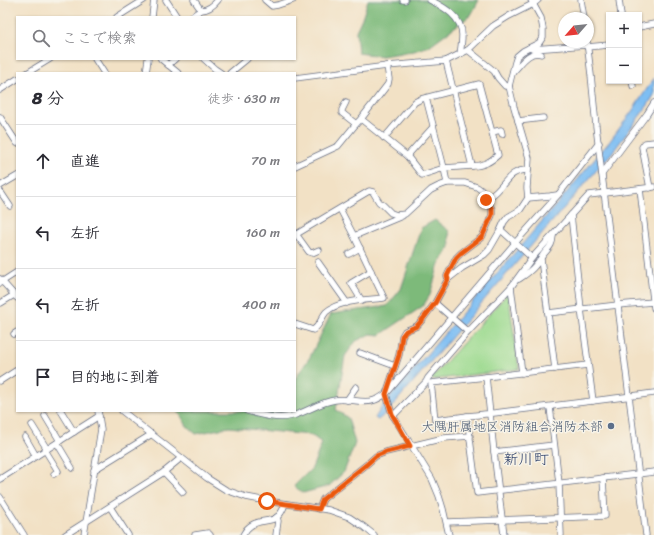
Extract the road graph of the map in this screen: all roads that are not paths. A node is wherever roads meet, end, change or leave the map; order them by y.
1 (144, 0) edge
2 (154, 0) edge
3 (166, 0) edge
4 (194, 0) edge
5 (218, 0) edge
6 (265, 0) edge
7 (293, 0) edge
8 (430, 0) edge
9 (581, 0) edge
10 (619, 0) edge
11 (534, 1) edge
12 (201, 10) junction
13 (583, 12) edge
14 (621, 12) edge
15 (119, 16) edge
16 (152, 16) edge
17 (176, 16) edge
18 (193, 16) edge
19 (654, 24) edge
20 (642, 26) edge
21 (606, 44) edge
22 (594, 45) edge
23 (558, 47) edge
24 (529, 48) junction
25 (587, 48) edge
26 (468, 50) junction
27 (460, 54) junction
28 (542, 54) dead end
29 (48, 60) edge
30 (96, 60) edge
31 (148, 60) edge
32 (162, 60) edge
33 (174, 60) edge
34 (205, 60) edge
35 (247, 60) edge
36 (446, 61) junction
37 (168, 65) junction
38 (387, 66) junction
39 (29, 72) edge
40 (103, 72) edge
41 (146, 72) edge
42 (177, 72) edge
43 (220, 72) edge
44 (231, 72) edge
45 (512, 74) junction
46 (296, 78) edge
47 (16, 80) edge
48 (509, 86) junction
49 (0, 90) edge
50 (453, 91) junction
51 (426, 98) junction
52 (346, 102) dead end
53 (654, 103) edge
54 (0, 117) edge
55 (543, 118) dead end
56 (361, 119) junction
57 (518, 121) junction
58 (356, 124) junction
59 (433, 126) junction
60 (492, 132) junction
61 (502, 134) dead end
62 (384, 138) junction
63 (16, 141) edge
64 (654, 142) edge
65 (599, 143) junction
66 (407, 156) junction
67 (296, 166) edge
68 (472, 166) junction
69 (444, 168) junction
70 (528, 170) junction
71 (602, 172) junction
72 (16, 177) edge
73 (447, 183) junction
74 (0, 187) edge
75 (652, 188) edge
76 (640, 189) junction
77 (605, 193) junction
78 (558, 195) junction
79 (528, 198) junction
80 (486, 200) junction
81 (10, 206) dead end
82 (340, 209) junction
83 (405, 214) junction
84 (571, 216) junction
85 (399, 218) junction
86 (378, 230) dead end
87 (501, 230) junction
88 (296, 233) edge
89 (296, 235) edge
90 (354, 236) junction
91 (553, 236) junction
92 (516, 243) junction
93 (360, 248) junction
94 (319, 250) dead end
95 (349, 254) dead end
96 (531, 256) junction
97 (541, 259) junction
98 (318, 262) dead end
99 (371, 271) junction
100 (16, 273) edge
101 (448, 279) junction
102 (1, 281) edge
103 (515, 281) junction
104 (511, 287) junction
105 (15, 297) edge
106 (362, 301) junction
107 (653, 302) edge
108 (0, 303) edge
109 (347, 303) junction
110 (435, 303) junction
111 (618, 305) junction
112 (654, 308) edge
113 (581, 309) junction
114 (548, 313) junction
115 (453, 317) junction
116 (296, 324) edge
117 (466, 330) junction
118 (360, 353) dead end
119 (588, 365) junction
120 (395, 366) junction
121 (555, 369) junction
122 (16, 371) edge
123 (522, 373) junction
124 (486, 377) junction
125 (0, 381) edge
126 (429, 383) junction
127 (356, 387) dead end
128 (654, 393) edge
129 (386, 396) junction
130 (629, 397) junction
131 (347, 400) junction
132 (593, 401) junction
133 (550, 406) junction
134 (62, 412) edge
135 (126, 412) edge
136 (250, 412) edge
137 (98, 413) edge
138 (490, 413) junction
139 (392, 415) junction
140 (45, 416) dead end
141 (467, 416) junction
142 (32, 424) dead end
143 (74, 432) junction
144 (152, 434) junction
145 (470, 436) junction
146 (25, 437) dead end
147 (58, 442) junction
148 (554, 445) junction
149 (410, 446) junction
150 (46, 450) junction
151 (494, 452) junction
152 (36, 456) junction
153 (181, 458) junction
154 (72, 468) dead end
155 (94, 470) junction
156 (164, 472) junction
157 (654, 472) edge
158 (54, 474) dead end
159 (638, 474) junction
160 (603, 478) junction
161 (0, 479) edge
162 (559, 483) junction
163 (499, 491) junction
164 (183, 492) dead end
165 (0, 497) edge
166 (285, 504) junction
167 (6, 507) junction
168 (110, 507) junction
169 (319, 509) junction
170 (0, 511) edge
171 (277, 518) junction
172 (560, 518) junction
173 (502, 520) junction
174 (86, 521) junction
175 (447, 522) junction
176 (67, 534) edge
177 (24, 535) edge
178 (84, 535) edge
179 (128, 535) edge
180 (196, 535) edge
181 (210, 535) edge
182 (243, 535) edge
183 (276, 535) edge
184 (374, 535) edge
185 (449, 535) edge
186 (504, 535) edge
187 (561, 535) edge
188 (646, 535) edge

1 - 15 street
2 - 16 street
3 - 17 street
4 - 12 street
5 - 12 street
6 - 7 street
8 - 27 street
9 - 13 street
10 - 14 street
11 - 24 street
11 - 26 street
12 - 18 street
19 - 20 street
21 - 22 street
23 - 24 street
24 - 45 street
25 - 65 street
26 - 27 street
26 - 48 street
27 - 36 street
28 - 45 street
29 - 39 street
30 - 40 street
31 - 41 street
32 - 37 street
33 - 37 street
34 - 43 street
35 - 44 street
36 - 38 street
36 - 50 street
37 - 42 street
38 - 46 street
38 - 56 street
45 - 48 street
47 - 49 street
48 - 57 street
50 - 51 street
50 - 60 street
50 - 68 street
51 - 59 street
51 - 62 street
52 - 58 street
53 - 71 street
54 - 63 street
55 - 57 street
56 - 58 street
56 - 62 street
57 - 70 street
58 - 67 street
59 - 66 street
59 - 69 street
60 - 61 street
60 - 68 street
62 - 66 street
64 - 75 street
65 - 71 street
65 - 78 street
66 - 69 street
68 - 69 street
69 - 73 street
70 - 79 street
70 - 80 street
71 - 77 street
72 - 74 street
73 - 80 street
73 - 83 street
74 - 81 street
75 - 76 street
76 - 77 street
76 - 107 street
77 - 84 street
77 - 111 street
78 - 79 street
78 - 92 street
79 - 87 street
80 - 101 street
82 - 83 street
82 - 88 street
82 - 90 street
83 - 85 street
84 - 91 street
84 - 113 street
85 - 86 street
85 - 90 street
87 - 92 street
87 - 101 street
89 - 94 street
90 - 93 street
91 - 96 street
91 - 97 street
92 - 96 street
92 - 115 street
93 - 95 street
93 - 99 street
96 - 103 street
97 - 103 street
97 - 114 street
98 - 109 street
99 - 106 street
99 - 106 street
100 - 102 street
101 - 110 street
102 - 105 street
103 - 104 street
104 - 117 street
104 - 123 street
105 - 108 street
106 - 109 street
107 - 111 street
107 - 112 street
109 - 116 street
110 - 115 street
110 - 120 street
111 - 113 street
111 - 130 street
113 - 114 street
113 - 119 street
114 - 121 street
115 - 117 street
115 - 129 street
117 - 126 street
118 - 120 street
119 - 121 street
119 - 132 street
120 - 129 street
121 - 123 street
122 - 125 street
123 - 124 street
124 - 126 street
124 - 138 street
126 - 139 street
126 - 141 street
127 - 131 street
128 - 130 street
129 - 131 street
129 - 139 street
130 - 132 street
130 - 159 street
131 - 136 street
132 - 133 street
133 - 138 street
133 - 148 street
134 - 143 street
135 - 144 street
137 - 143 street
137 - 155 street
138 - 141 street
138 - 151 street
139 - 149 street
140 - 147 street
141 - 145 street
142 - 150 street
143 - 147 street
144 - 153 street
144 - 155 street
145 - 149 street
145 - 163 street
146 - 152 street
147 - 150 street
147 - 154 street
148 - 151 street
148 - 162 street
149 - 169 street
149 - 175 street
150 - 152 street
150 - 158 street
151 - 163 street
152 - 161 street
153 - 156 street
153 - 166 street
155 - 174 street
156 - 164 street
156 - 168 street
157 - 159 street
159 - 160 street
159 - 188 street
160 - 162 street
160 - 172 street
162 - 163 street
162 - 172 street
163 - 173 street
165 - 167 street
166 - 169 street
166 - 171 street
167 - 170 street
167 - 177 street
168 - 174 street
168 - 179 street
169 - 184 street
171 - 182 street
171 - 183 street
172 - 173 street
172 - 187 street
173 - 175 street
173 - 186 street
174 - 176 street
174 - 178 street
175 - 185 street
180 - 181 street

